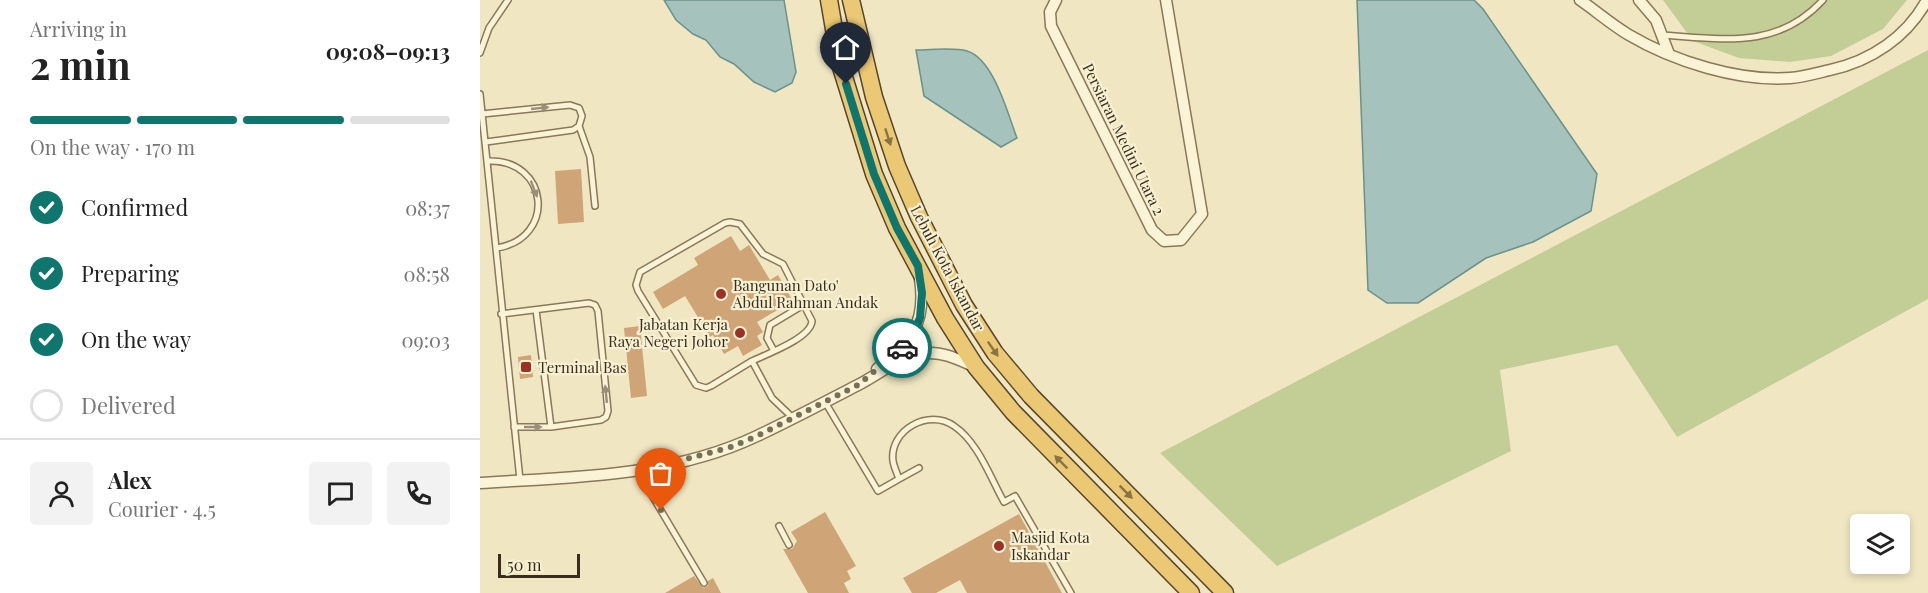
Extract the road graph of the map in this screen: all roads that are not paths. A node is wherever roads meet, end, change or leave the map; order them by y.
1 (508, 0) edge
2 (829, 0) edge
3 (851, 0) edge
4 (1056, 0) edge
5 (1166, 0) edge
6 (1639, 0) edge
7 (1823, 0) edge
8 (1927, 0) edge
9 (1586, 2) edge
10 (1662, 35) junction
11 (480, 53) edge
12 (1669, 54) junction
13 (480, 94) edge
14 (482, 114) junction
15 (579, 126) junction
16 (486, 142) junction
17 (488, 162) junction
18 (595, 206) dead end
19 (497, 248) junction
20 (918, 266) junction
21 (805, 304) junction
22 (536, 310) junction
23 (501, 314) junction
24 (774, 351) junction
25 (752, 361) junction
26 (976, 367) junction
27 (858, 385) junction
28 (824, 401) junction
29 (793, 418) junction
30 (514, 427) junction
31 (551, 427) junction
32 (919, 468) dead end
33 (638, 472) junction
34 (899, 478) junction
35 (520, 481) junction
36 (480, 483) edge
37 (779, 526) dead end
38 (789, 545) dead end
39 (704, 583) dead end
40 (1071, 593) edge
41 (1191, 593) edge
42 (1226, 593) edge

1 - 11 lane
2 - 20 highway, Lebuh Kota Iskandar
3 -> 42 highway, Lebuh Kota Iskandar
4 - 5 street, Persiaran Medini Utara 2
6 - 10 street
7 - 10 lane
8 - 12 street
9 - 12 street
10 - 12 street
13 - 14 lane
14 -> 15 lane
14 - 16 lane
15 - 16 lane
15 - 18 lane
16 - 17 lane
17 - 19 lane
17 -> 19 lane
19 - 23 lane
20 - 26 highway, Lebuh Kota Iskandar
20 - 27 street
21 - 24 lane
21 - 24 lane
21 - 25 lane
22 - 23 lane
22 - 31 lane
31 -> 22 lane
23 - 30 lane
24 - 25 lane
25 - 29 lane
26 - 27 street
41 -> 26 highway, Lebuh Kota Iskandar
27 - 28 street
28 - 29 street
28 - 34 lane
29 - 33 street
30 -> 31 lane
30 - 35 lane
32 - 34 lane
33 - 35 street
33 - 39 lane
34 - 40 lane
35 - 36 street
37 - 38 lane

